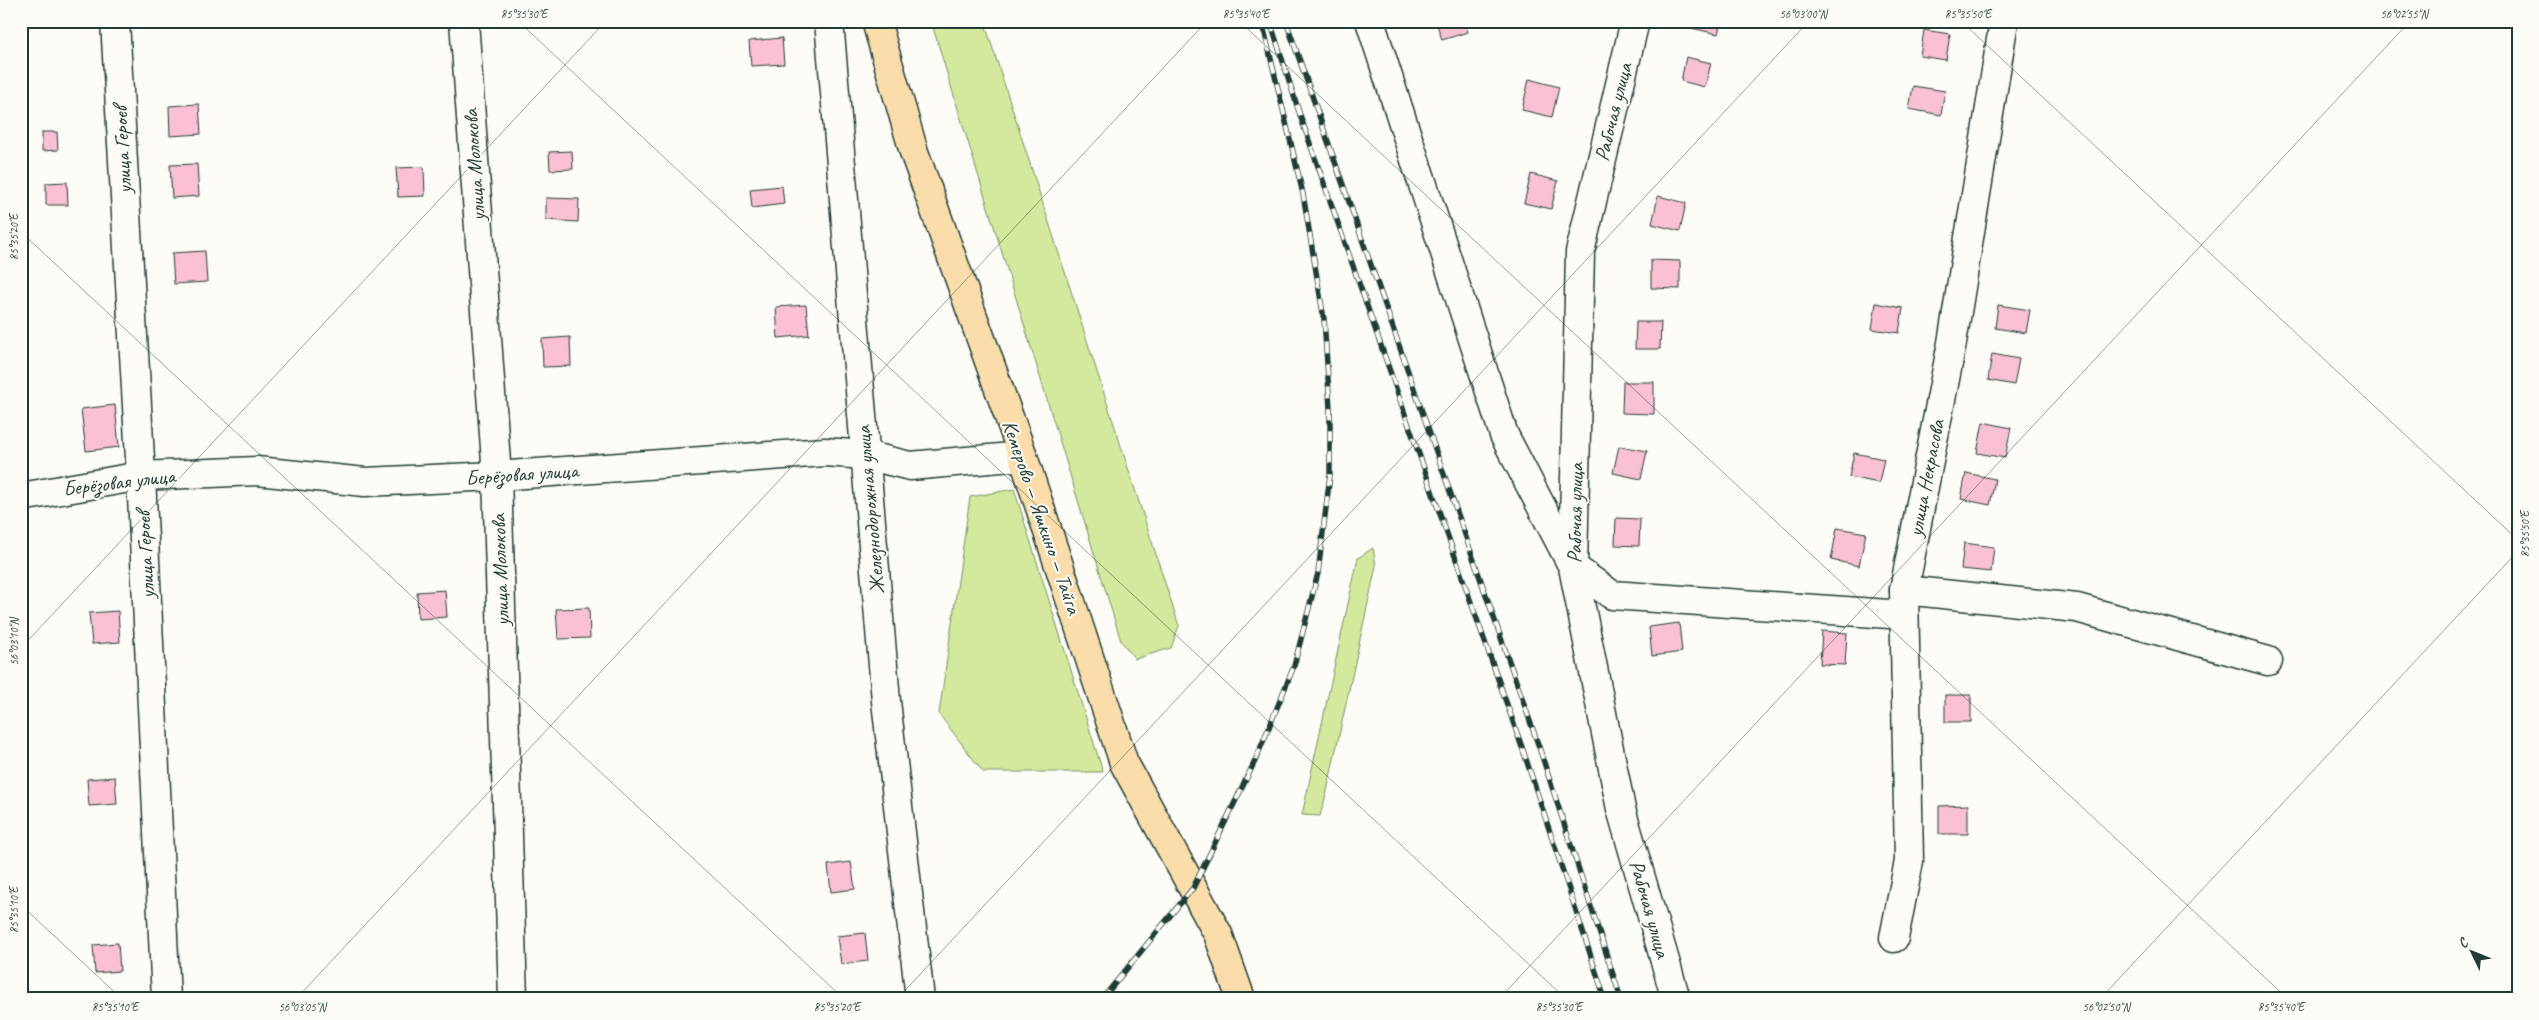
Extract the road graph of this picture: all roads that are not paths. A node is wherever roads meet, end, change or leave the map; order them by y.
1 (115, 21) edge
2 (464, 21) edge
3 (828, 21) edge
4 (876, 21) edge
5 (1370, 21) edge
6 (1635, 21) edge
7 (2004, 21) edge
8 (864, 455) junction
9 (1023, 456) junction
10 (141, 476) junction
11 (497, 476) junction
12 (21, 496) edge
13 (1573, 567) junction
14 (1904, 603) junction
15 (2268, 661) dead end
16 (1894, 938) dead end
17 (166, 999) edge
18 (514, 999) edge
19 (920, 999) edge
20 (1241, 999) edge
21 (1676, 999) edge

1 - 10 street, улица Героев
2 - 11 street, улица Молокова
3 - 8 street, Железнодорожная улица
4 - 9 main road, Кемерово — Яшкино — Тайга
5 - 13 street
6 - 13 street, Рабочая улица
7 - 14 street, улица Некрасова
8 - 9 street, Берёзовая улица
8 - 11 street, Берёзовая улица
8 - 19 street, Железнодорожная улица
9 - 20 main road, Кемерово — Яшкино — Тайга
10 - 11 street, Берёзовая улица
10 - 12 street, Берёзовая улица
10 - 17 street, улица Героев
11 - 18 street, улица Молокова
13 - 14 street
13 - 21 street, Рабочая улица
14 - 15 street
14 - 16 street, улица Некрасова

